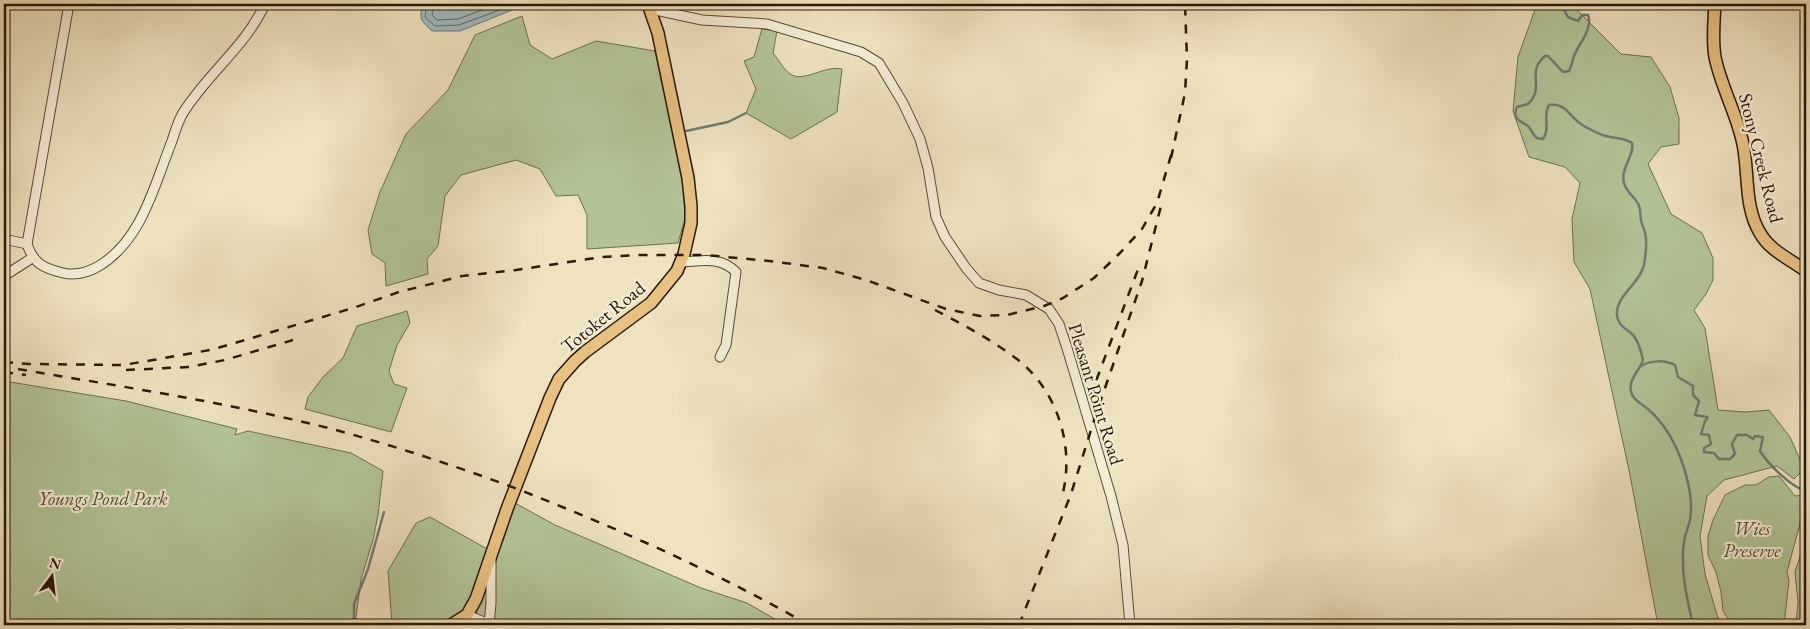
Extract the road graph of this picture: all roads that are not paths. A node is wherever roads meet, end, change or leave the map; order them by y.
1 (69, 4) edge
2 (265, 4) edge
3 (1716, 4) edge
4 (650, 6) edge
5 (4, 239) edge
6 (27, 244) junction
7 (32, 258) junction
8 (682, 262) junction
9 (1806, 271) edge
10 (4, 276) edge
11 (720, 357) dead end
12 (491, 558) junction
13 (467, 615) junction
14 (451, 625) edge
15 (489, 625) edge
16 (1130, 625) edge

1 - 6 street
2 - 7 street
3 - 9 main road, Stony Creek Road
4 - 8 main road, Totoket Road
4 - 16 street, Pleasant Point Road
5 - 6 street
6 - 7 street
7 - 10 street
8 - 11 street
8 - 12 main road, Totoket Road
12 - 13 main road
12 - 15 street, Totoket Road
13 - 14 main road
13 - 15 street, Totoket Road

